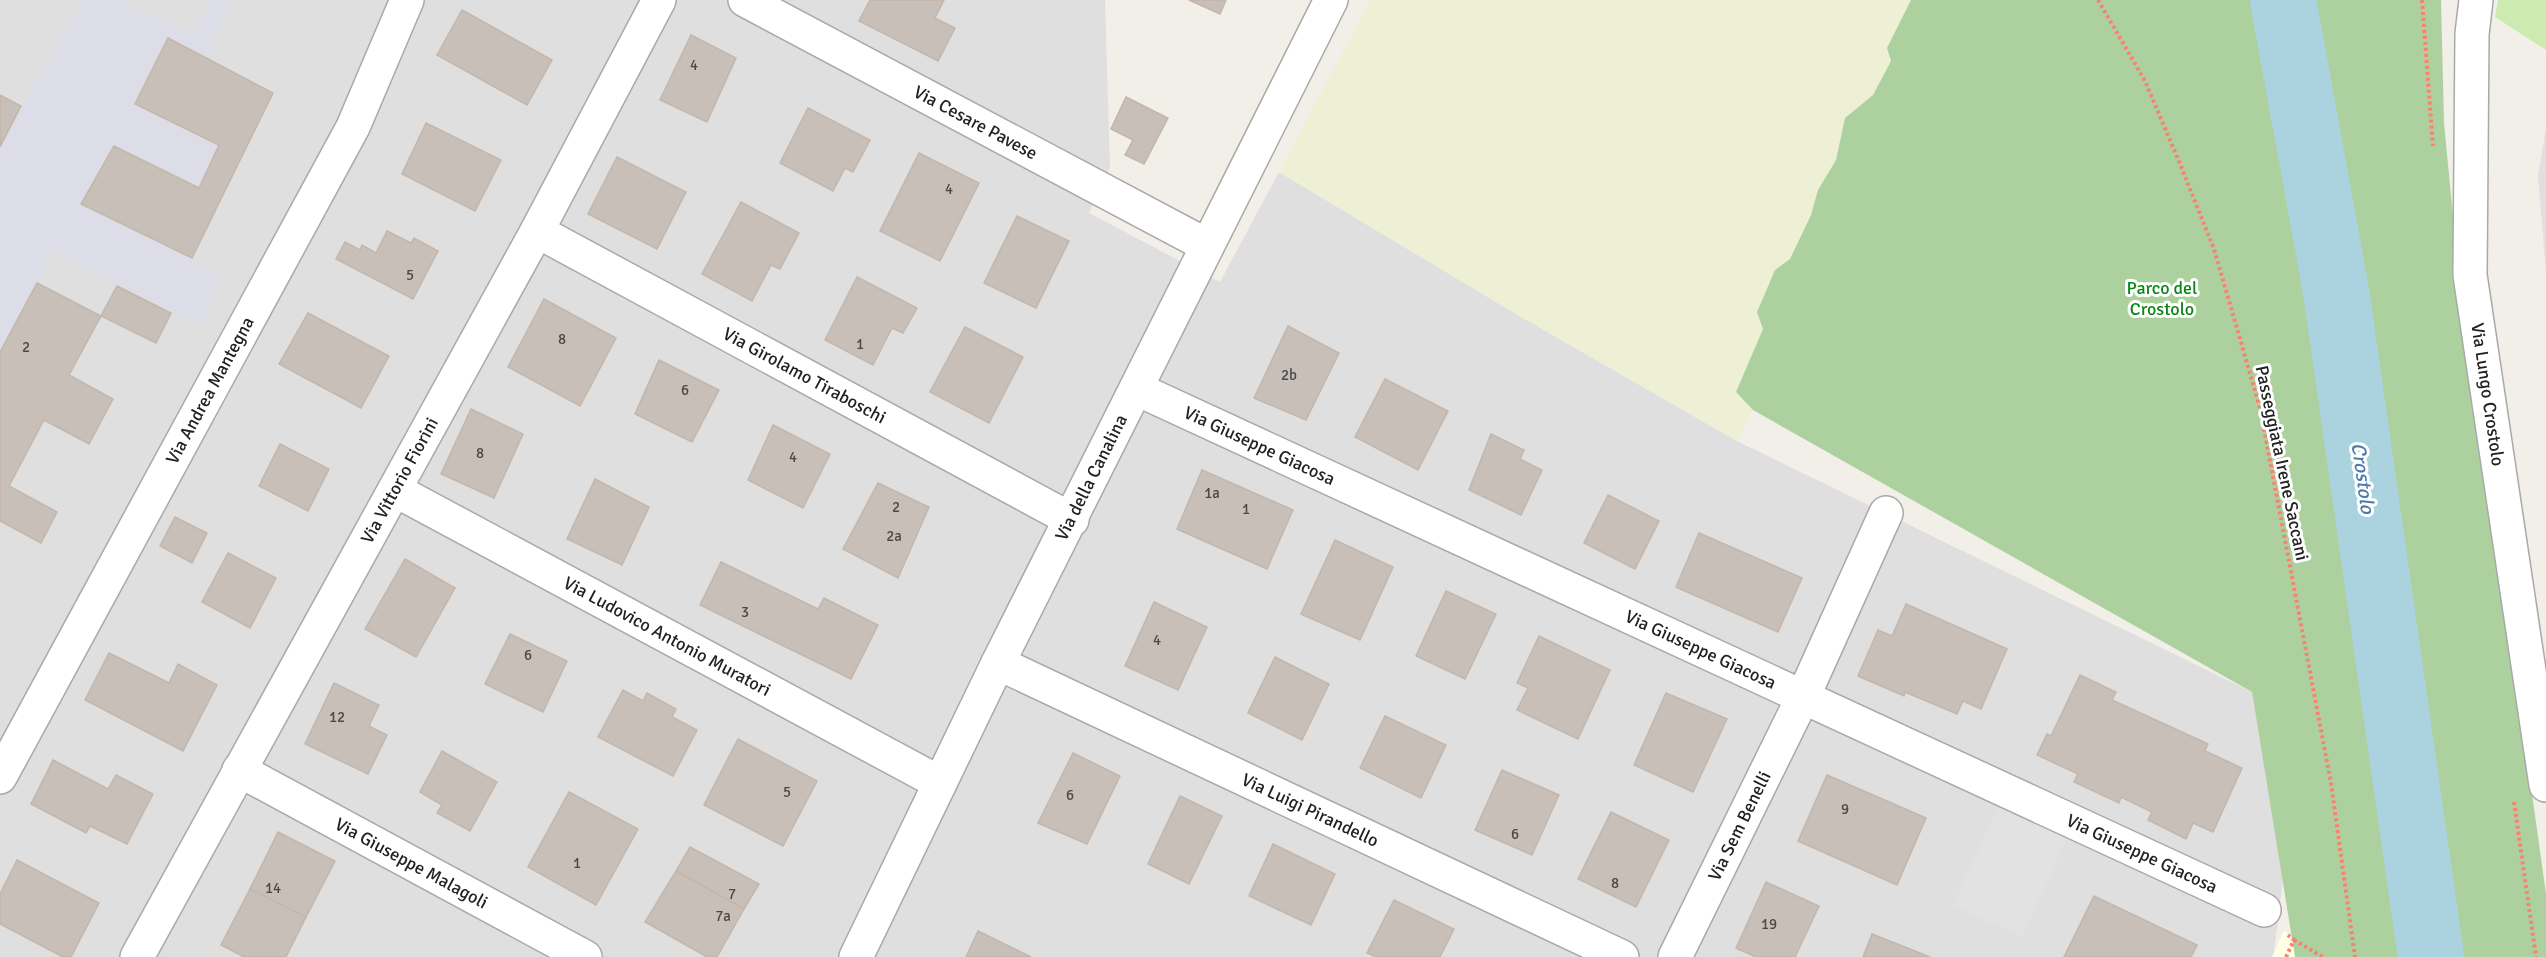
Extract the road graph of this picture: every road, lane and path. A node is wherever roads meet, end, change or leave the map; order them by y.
1 (407, 0) edge
2 (659, 0) edge
3 (745, 0) edge
4 (1331, 0) edge
5 (2098, 0) edge
6 (2476, 0) edge
7 (537, 231) junction
8 (1206, 244) junction
9 (1137, 389) junction
10 (395, 490) junction
11 (1886, 513) dead end
12 (1072, 520) junction
13 (998, 663) junction
14 (1803, 697) junction
15 (239, 770) junction
16 (0, 777) edge
17 (940, 783) junction
18 (2546, 785) edge
19 (2264, 910) dead end
20 (2294, 940) dead end
21 (137, 957) edge
22 (585, 957) edge
23 (856, 957) edge
24 (1622, 957) edge
25 (1675, 957) edge
26 (2323, 957) edge
27 (2355, 957) edge

1 - 16 street, Via Andrea Mantegna
2 - 7 street, Via Vittorio Fiorini
3 - 8 street, Via Cesare Pavese
4 - 8 street, Via della Canalina
5 - 27 path, Passeggiata Irene Saccani
6 - 18 street, Via Lungo Crostolo
7 - 10 street, Via Vittorio Fiorini
7 - 12 street, Via Girolamo Tiraboschi
8 - 9 street, Via della Canalina
9 - 12 street, Via della Canalina
9 - 14 street, Via Giuseppe Giacosa
10 - 15 street, Via Vittorio Fiorini
10 - 17 street, Via Ludovico Antonio Muratori
11 - 14 street, Via Sem Benelli
12 - 13 street, Via della Canalina
13 - 17 street, Via della Canalina
13 - 24 street, Via Luigi Pirandello
14 - 19 street, Via Giuseppe Giacosa
14 - 25 street, Via Sem Benelli
15 - 21 street, Via Vittorio Fiorini
15 - 22 street, Via Giuseppe Malagoli
17 - 23 street, Via della Canalina
20 - 26 path

